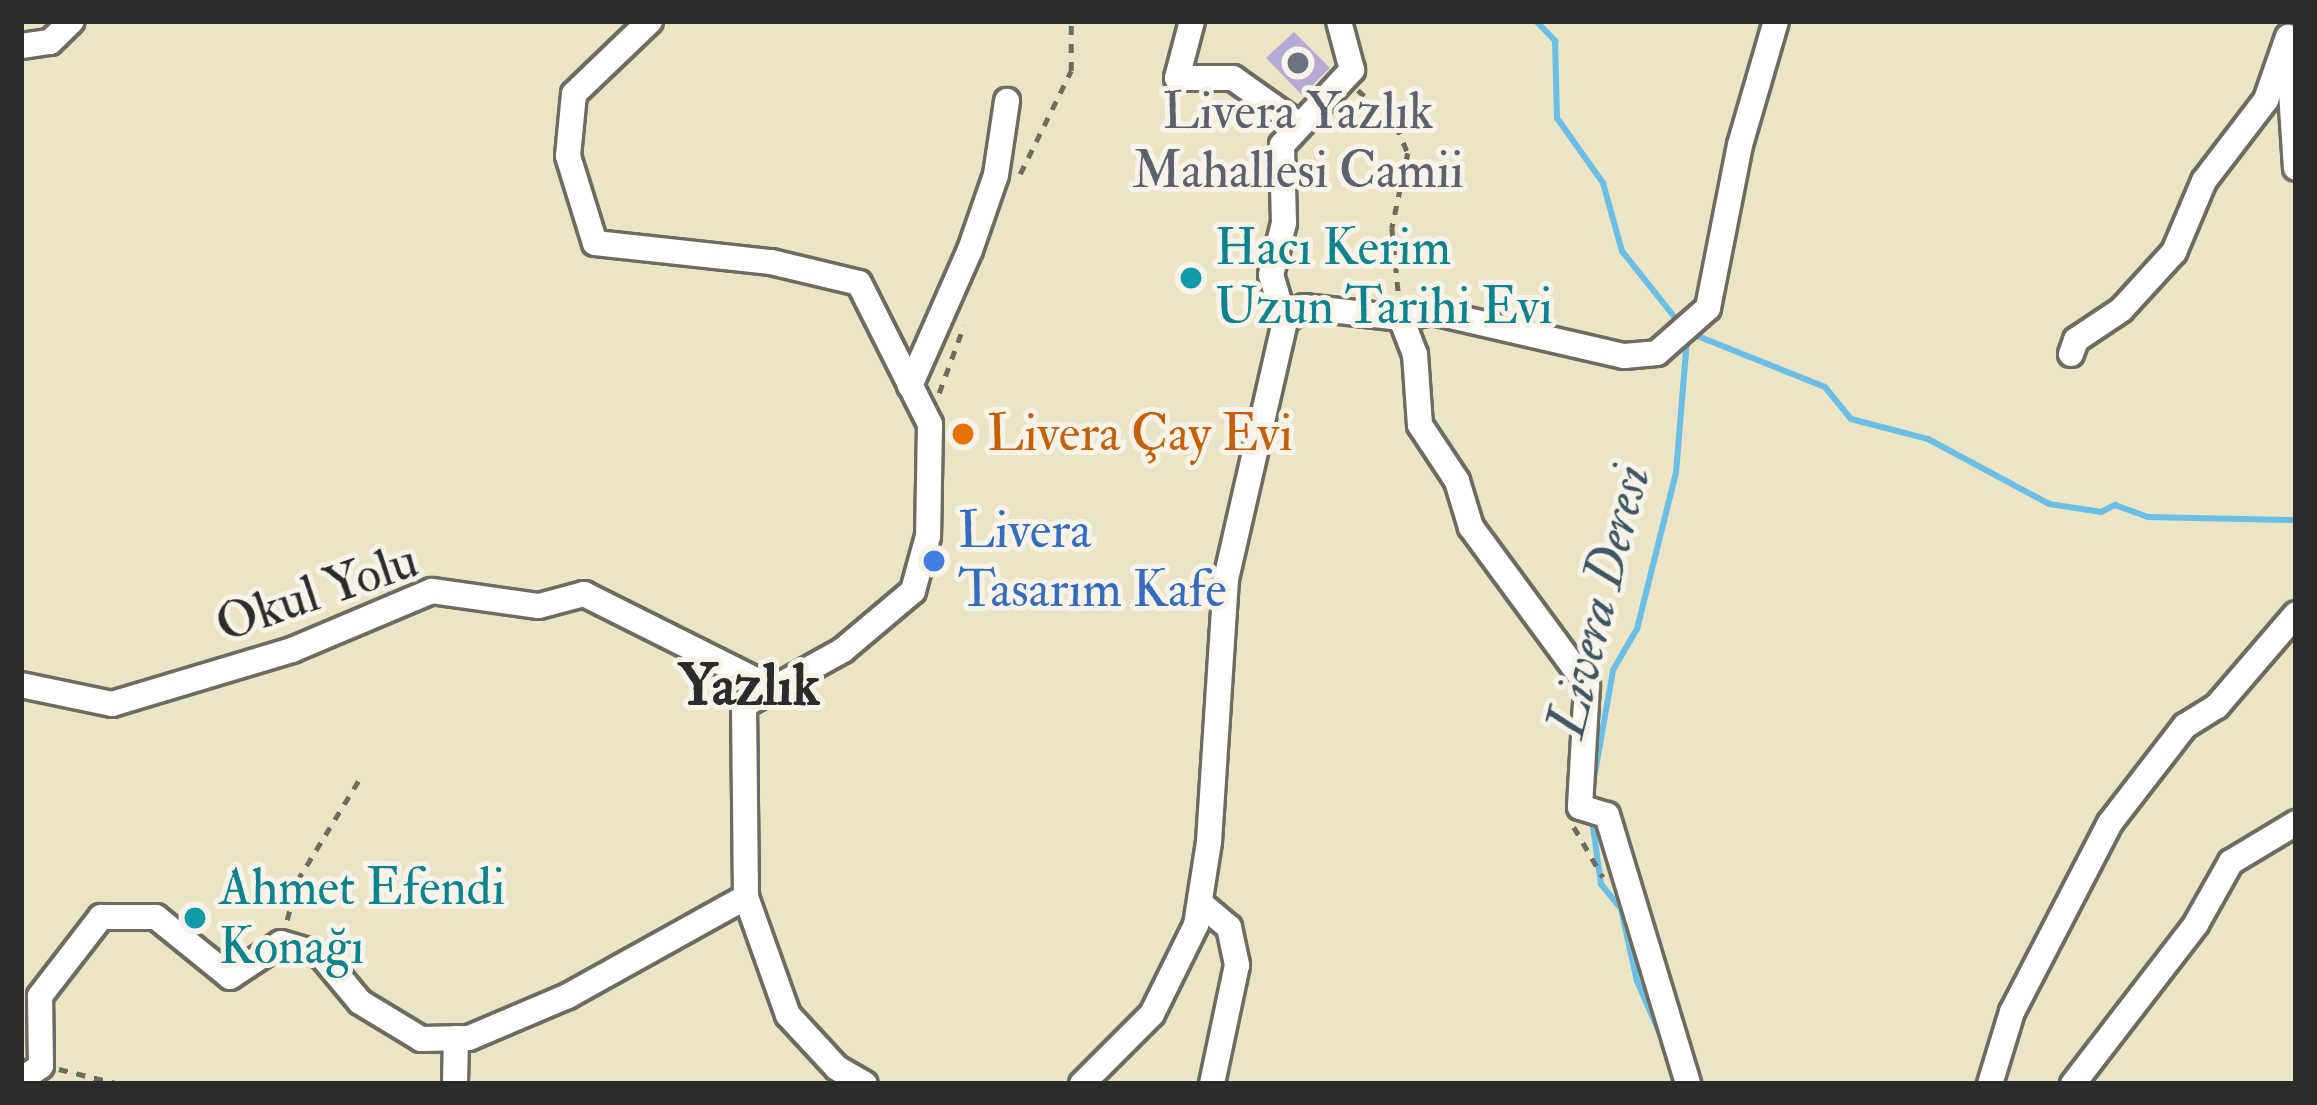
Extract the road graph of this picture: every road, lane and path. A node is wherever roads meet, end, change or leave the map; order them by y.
1 (72, 21) edge
2 (650, 21) edge
3 (1192, 21) edge
4 (1340, 21) edge
5 (1776, 21) edge
6 (2287, 29) edge
7 (21, 46) edge
8 (1007, 101) dead end
9 (1298, 124) junction
10 (2296, 168) edge
11 (1401, 318) junction
12 (1285, 321) junction
13 (2071, 354) dead end
14 (910, 386) junction
15 (2296, 614) edge
16 (21, 685) edge
17 (768, 686) junction
18 (361, 778) dead end
19 (2296, 823) edge
20 (746, 897) junction
21 (1200, 902) junction
22 (281, 943) junction
23 (456, 1039) junction
24 (31, 1073) edge
25 (119, 1084) edge
26 (455, 1084) edge
27 (865, 1084) edge
28 (1082, 1084) edge
29 (1212, 1084) edge
30 (1688, 1084) edge
31 (1990, 1084) edge
32 (2073, 1084) edge

1 - 7 street
2 - 14 street
3 - 9 street
4 - 9 street
5 - 11 street
6 - 10 street
6 - 13 street
8 - 14 street
9 - 12 street
11 - 12 street
11 - 30 street
12 - 21 street
14 - 17 street
15 - 31 street
16 - 17 street, Okul Yolu
17 - 20 street
18 - 22 path
19 - 32 street
20 - 23 street
20 - 27 street
21 - 28 street
21 - 29 street
22 - 23 street
22 - 24 street
23 - 26 street
24 - 25 path

